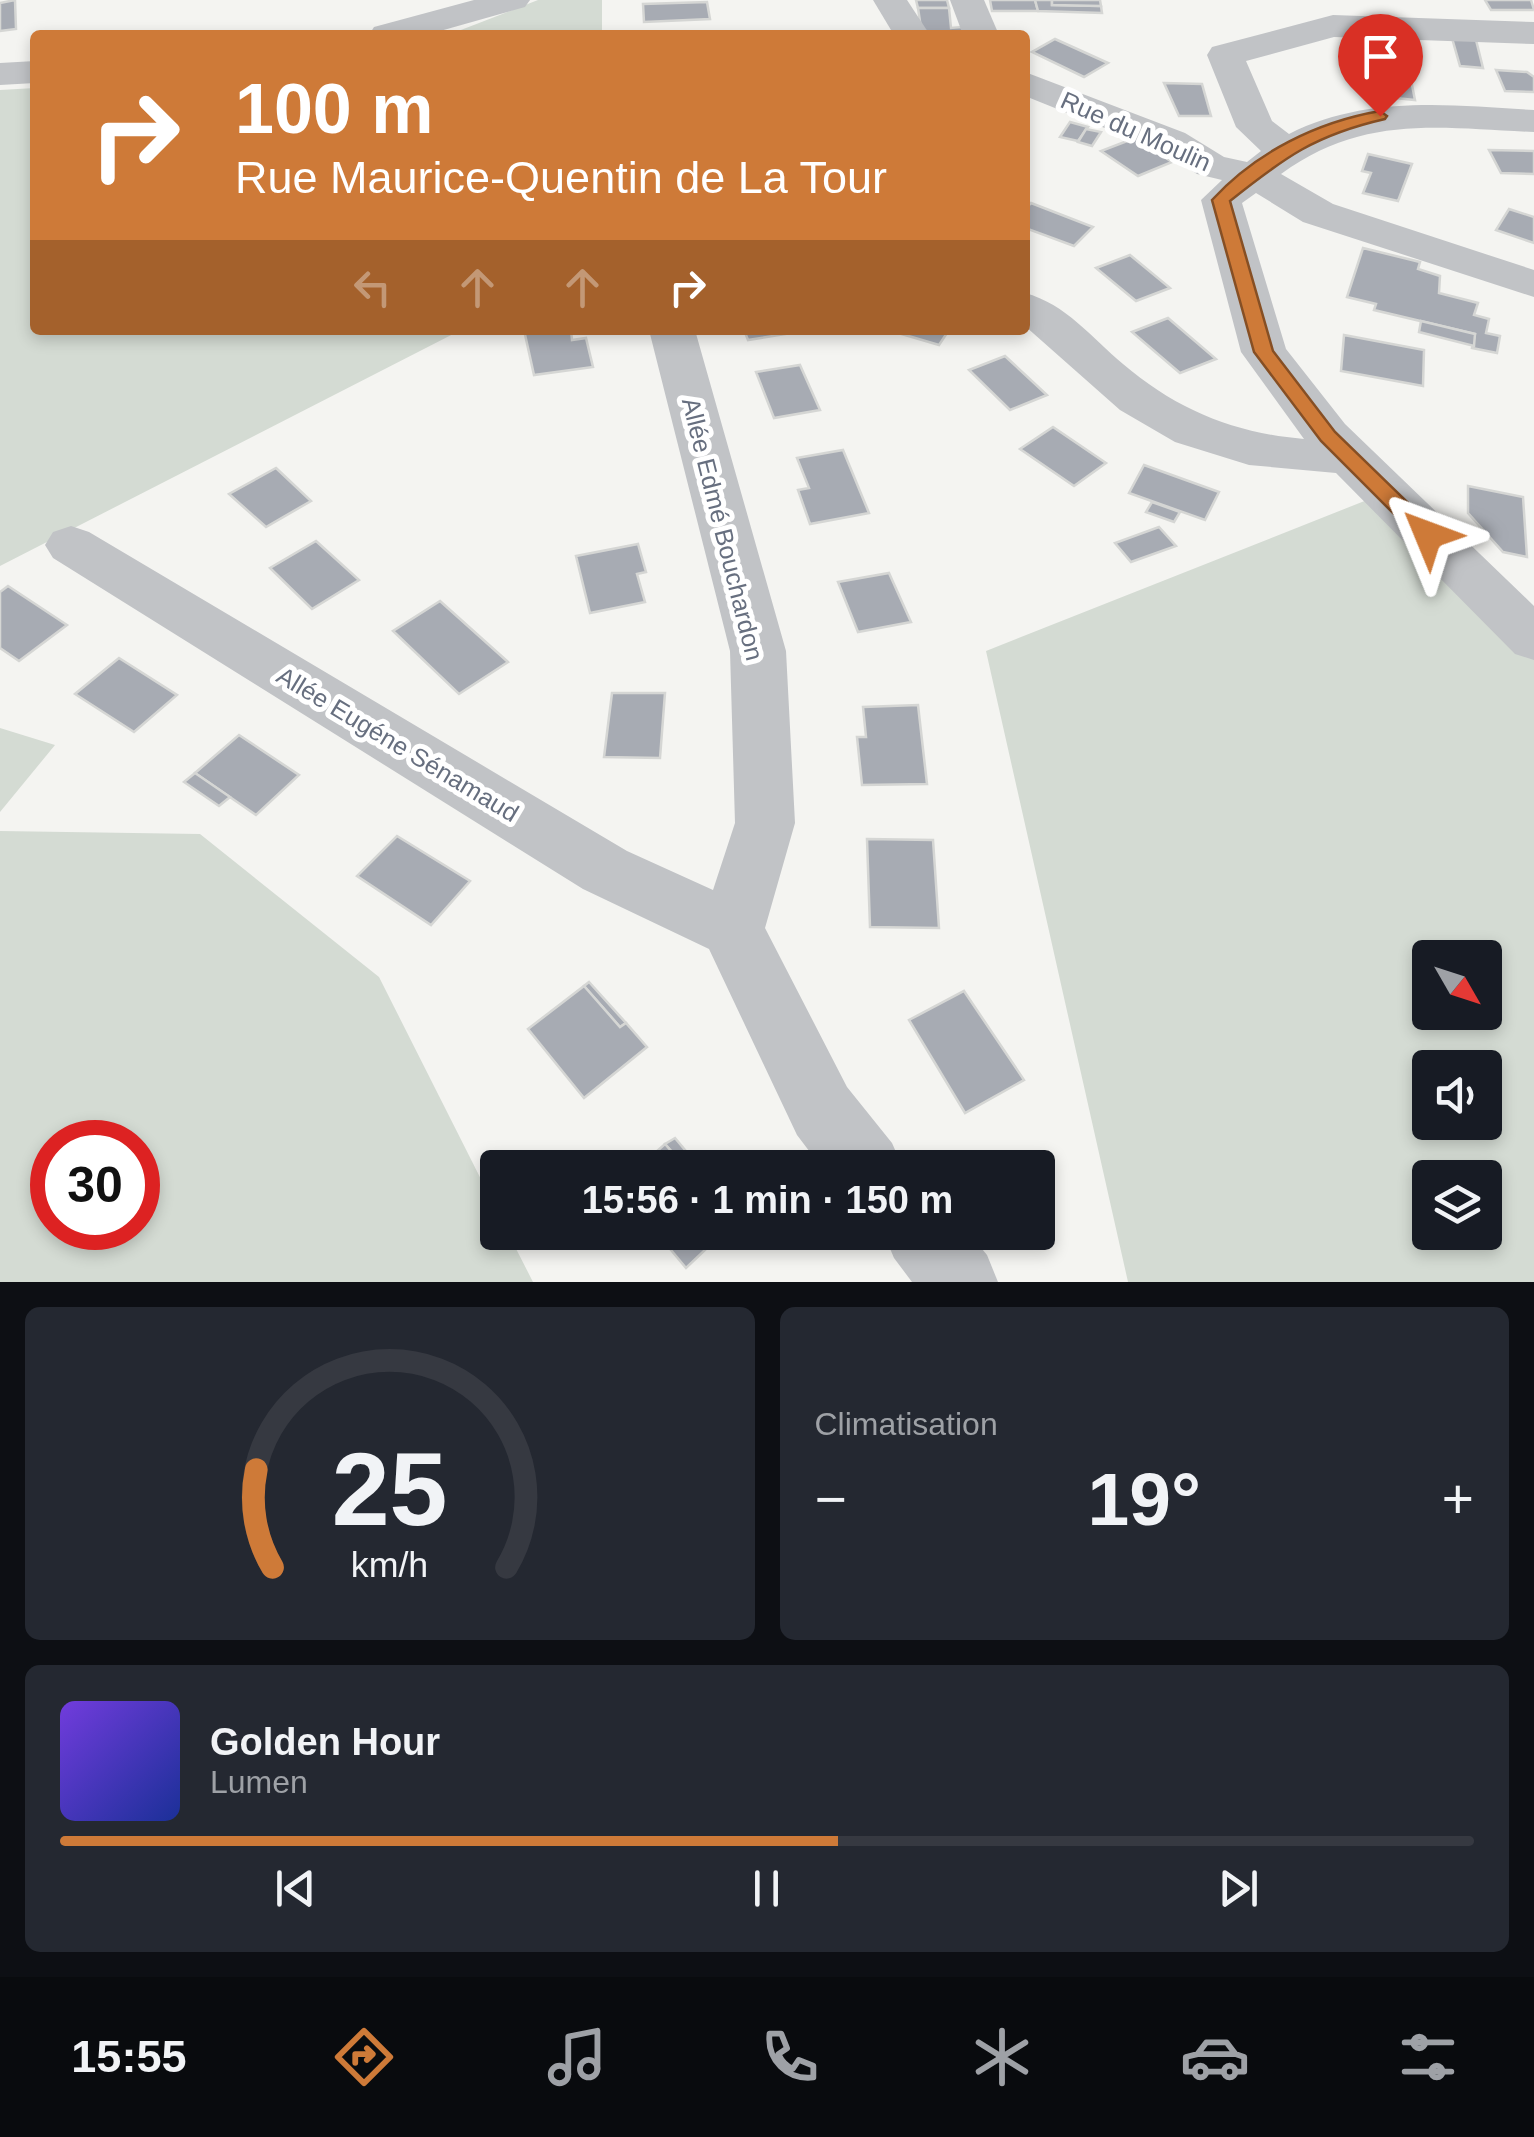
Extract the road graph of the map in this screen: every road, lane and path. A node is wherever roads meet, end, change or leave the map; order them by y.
1 (514, 0) edge
2 (890, 0) edge
3 (967, 0) edge
4 (1453, 15) edge
5 (405, 30) edge
6 (909, 30) edge
7 (979, 30) edge
8 (1534, 34) edge
9 (30, 72) edge
10 (0, 74) edge
11 (1030, 85) edge
12 (1534, 121) edge
13 (1269, 163) junction
14 (1534, 284) edge
15 (1030, 311) edge
16 (673, 335) edge
17 (1349, 457) junction
18 (71, 545) dead end
19 (1534, 639) edge
20 (732, 928) junction
21 (853, 1150) edge
22 (934, 1250) edge
23 (960, 1282) edge

1 - 5 street
2 - 6 street
3 - 7 street
4 - 8 street
4 - 13 street
9 - 10 street
11 - 13 street, Rue du Moulin
12 - 13 street
13 - 14 street
13 - 17 street, Rue du Moulin
15 - 17 street
16 - 20 street, Allée Edmé Bouchardon
17 - 19 street, Rue du Moulin
18 - 20 street, Allée Eugéne Sénamaud
20 - 21 street
22 - 23 street

